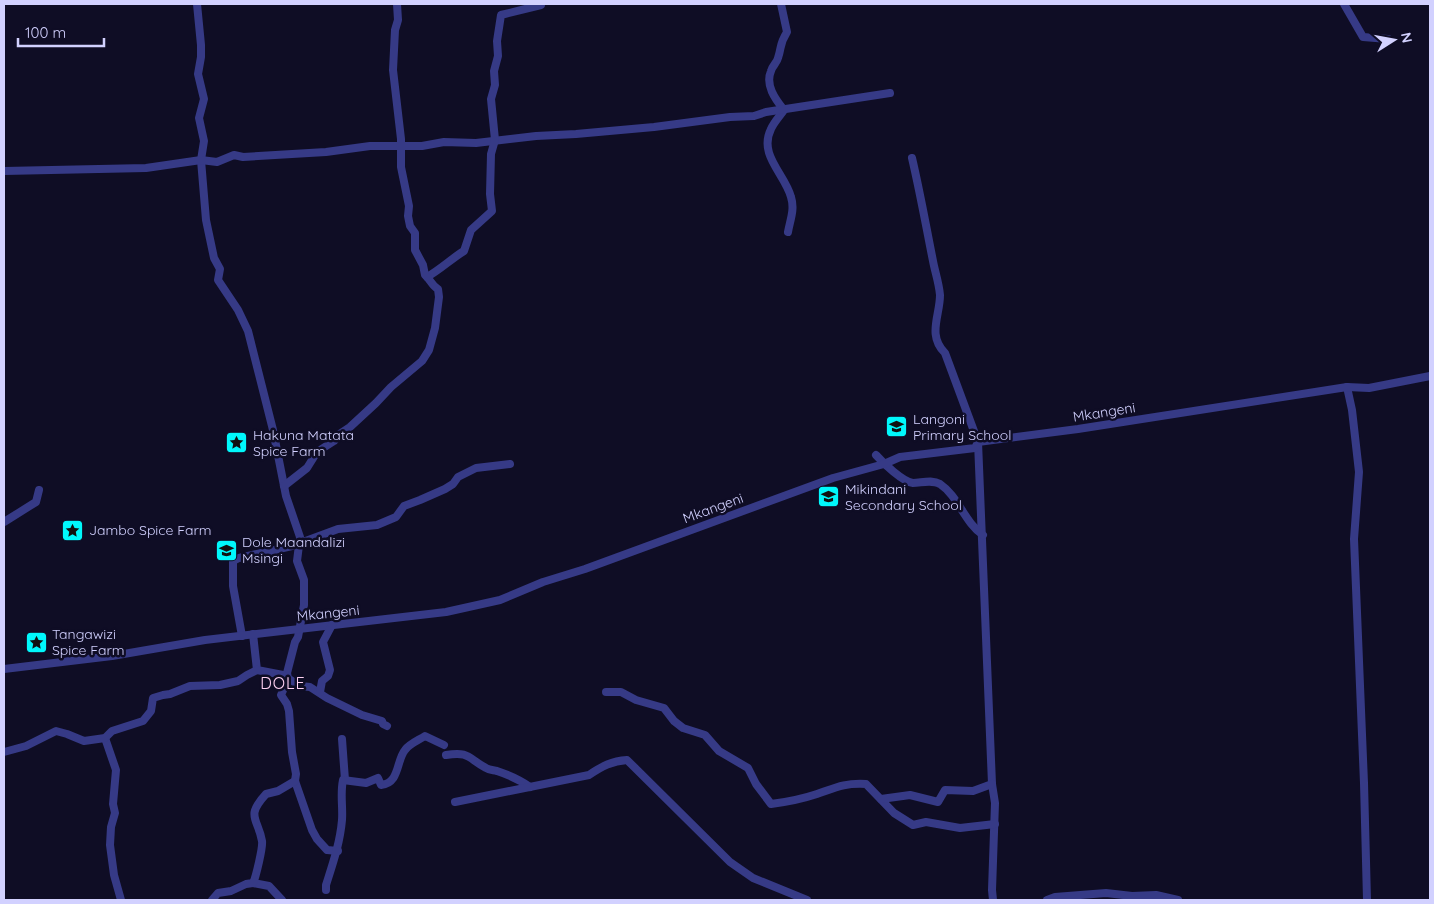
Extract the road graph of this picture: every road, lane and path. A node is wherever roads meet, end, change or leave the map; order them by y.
1 (197, 4) edge
2 (397, 4) edge
3 (541, 4) edge
4 (781, 4) edge
5 (1344, 4) edge
6 (1388, 39) dead end
7 (890, 93) dead end
8 (784, 110) junction
9 (495, 140) junction
10 (401, 147) junction
11 (912, 158) dead end
12 (201, 160) junction
13 (4, 172) edge
14 (788, 232) dead end
15 (427, 277) junction
16 (1430, 376) edge
17 (1347, 387) junction
18 (978, 442) junction
19 (876, 455) dead end
20 (510, 464) dead end
21 (884, 464) junction
22 (284, 486) junction
23 (39, 490) dead end
24 (4, 522) edge
25 (983, 534) junction
26 (300, 544) junction
27 (332, 625) junction
28 (300, 628) junction
29 (253, 634) junction
30 (242, 636) junction
31 (4, 669) edge
32 (257, 670) junction
33 (288, 679) junction
34 (320, 692) junction
35 (606, 692) dead end
36 (387, 726) dead end
37 (105, 738) junction
38 (342, 739) dead end
39 (444, 745) dead end
40 (4, 752) edge
41 (446, 755) dead end
42 (345, 780) junction
43 (295, 781) junction
44 (992, 784) junction
45 (530, 787) junction
46 (881, 799) junction
47 (455, 802) dead end
48 (995, 824) junction
49 (338, 851) junction
50 (252, 883) junction
51 (326, 890) dead end
52 (121, 900) edge
53 (212, 900) edge
54 (282, 900) edge
55 (806, 900) edge
56 (993, 900) edge
57 (1047, 900) edge
58 (1178, 900) edge
59 (1367, 900) edge

1 - 12 street
2 - 10 street
3 - 9 street
4 - 8 street
5 - 6 street
7 - 8 street
8 - 9 street
8 - 14 street
9 - 10 street
9 - 15 street
10 - 12 street
10 - 15 street
11 - 18 street
12 - 13 street
12 - 22 street
15 - 22 street
16 - 17 street, Mkangeni
17 - 18 street, Mkangeni
17 - 59 street
18 - 21 street, Mkangeni
18 - 25 street
19 - 21 street
20 - 26 street
21 - 25 street
21 - 27 street, Mkangeni
22 - 26 street
23 - 24 street
25 - 44 street
26 - 28 street
26 - 30 street
27 - 28 street, Mkangeni
27 - 34 street
28 - 29 street, Mkangeni
28 - 33 street
29 - 30 street, Mkangeni
29 - 32 street
30 - 31 street, Mkangeni
32 - 33 street
32 - 37 street
33 - 34 street
33 - 43 street
34 - 36 street
35 - 46 street
37 - 40 street
37 - 52 street
38 - 42 street
39 - 42 street
41 - 45 street
42 - 49 street
43 - 49 street
43 - 50 street
44 - 46 street
44 - 48 street
45 - 47 street
45 - 55 street
46 - 48 street
48 - 56 street
49 - 51 street
50 - 53 street
50 - 54 street
57 - 58 street

